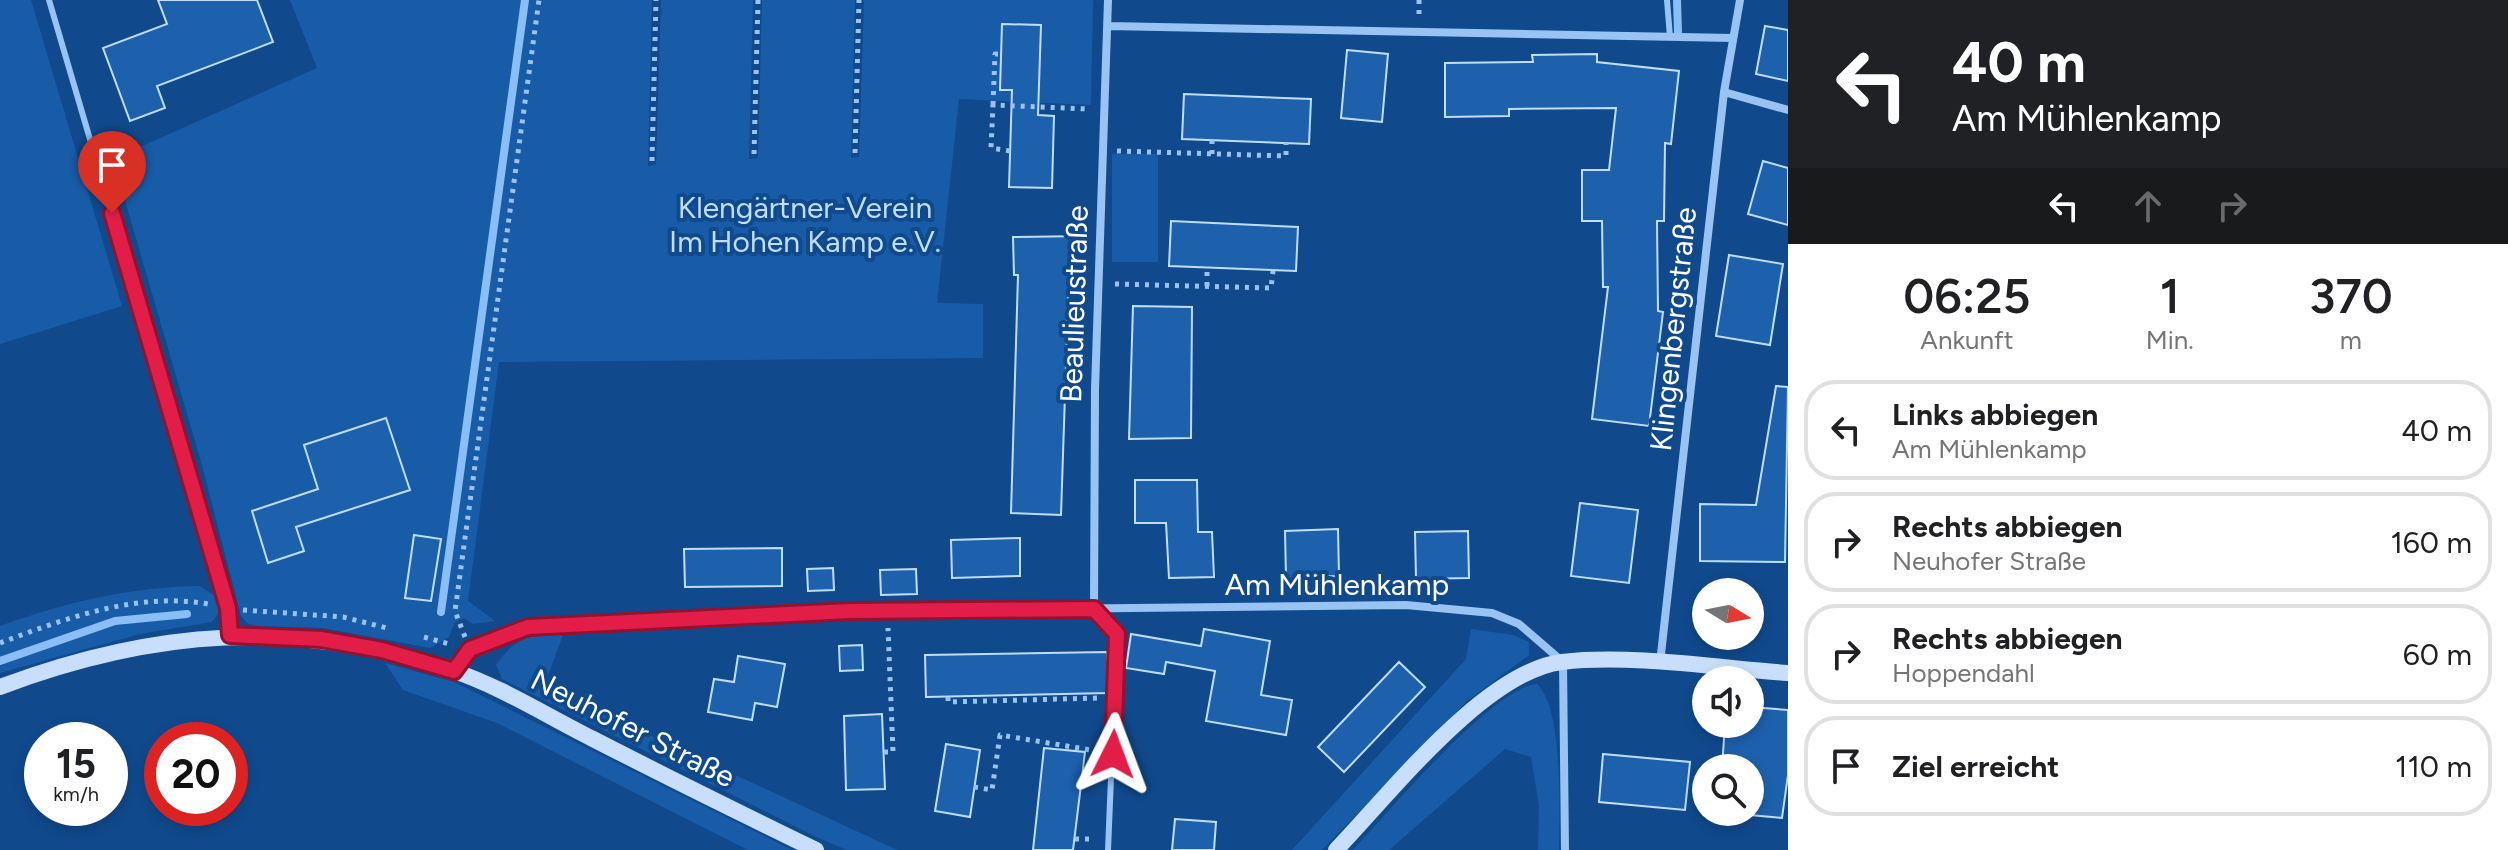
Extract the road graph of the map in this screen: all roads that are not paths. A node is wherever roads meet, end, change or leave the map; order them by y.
1 (49, 0) edge
2 (1108, 0) edge
3 (1667, 0) edge
4 (1740, 0) edge
5 (1108, 26) junction
6 (1670, 37) junction
7 (1732, 38) junction
8 (1724, 92) junction
9 (1788, 110) edge
10 (1094, 609) junction
11 (230, 635) junction
12 (1563, 662) junction
13 (1659, 663) junction
14 (454, 671) junction
15 (1788, 673) edge
16 (0, 687) edge
17 (816, 850) edge
18 (1108, 850) edge
19 (1336, 850) edge
20 (1565, 850) edge

1 - 11 lane
2 - 5 street, Beaulieustraße
3 - 6 lane
4 - 7 street, Klingenbergstraße
5 - 6 street
5 - 10 street, Beaulieustraße
6 - 7 street
7 - 8 street, Klingenbergstraße
8 - 9 street
8 - 13 street, Klingenbergstraße
10 - 12 street, Am Mühlenkamp
10 - 14 street, Am Mühlenkamp
10 - 18 lane
11 - 14 street, Neuhofer Straße
11 - 16 street, Neuhofer Straße
12 - 13 street
12 - 19 street
12 - 20 street
13 - 15 street
14 - 17 street, Neuhofer Straße

